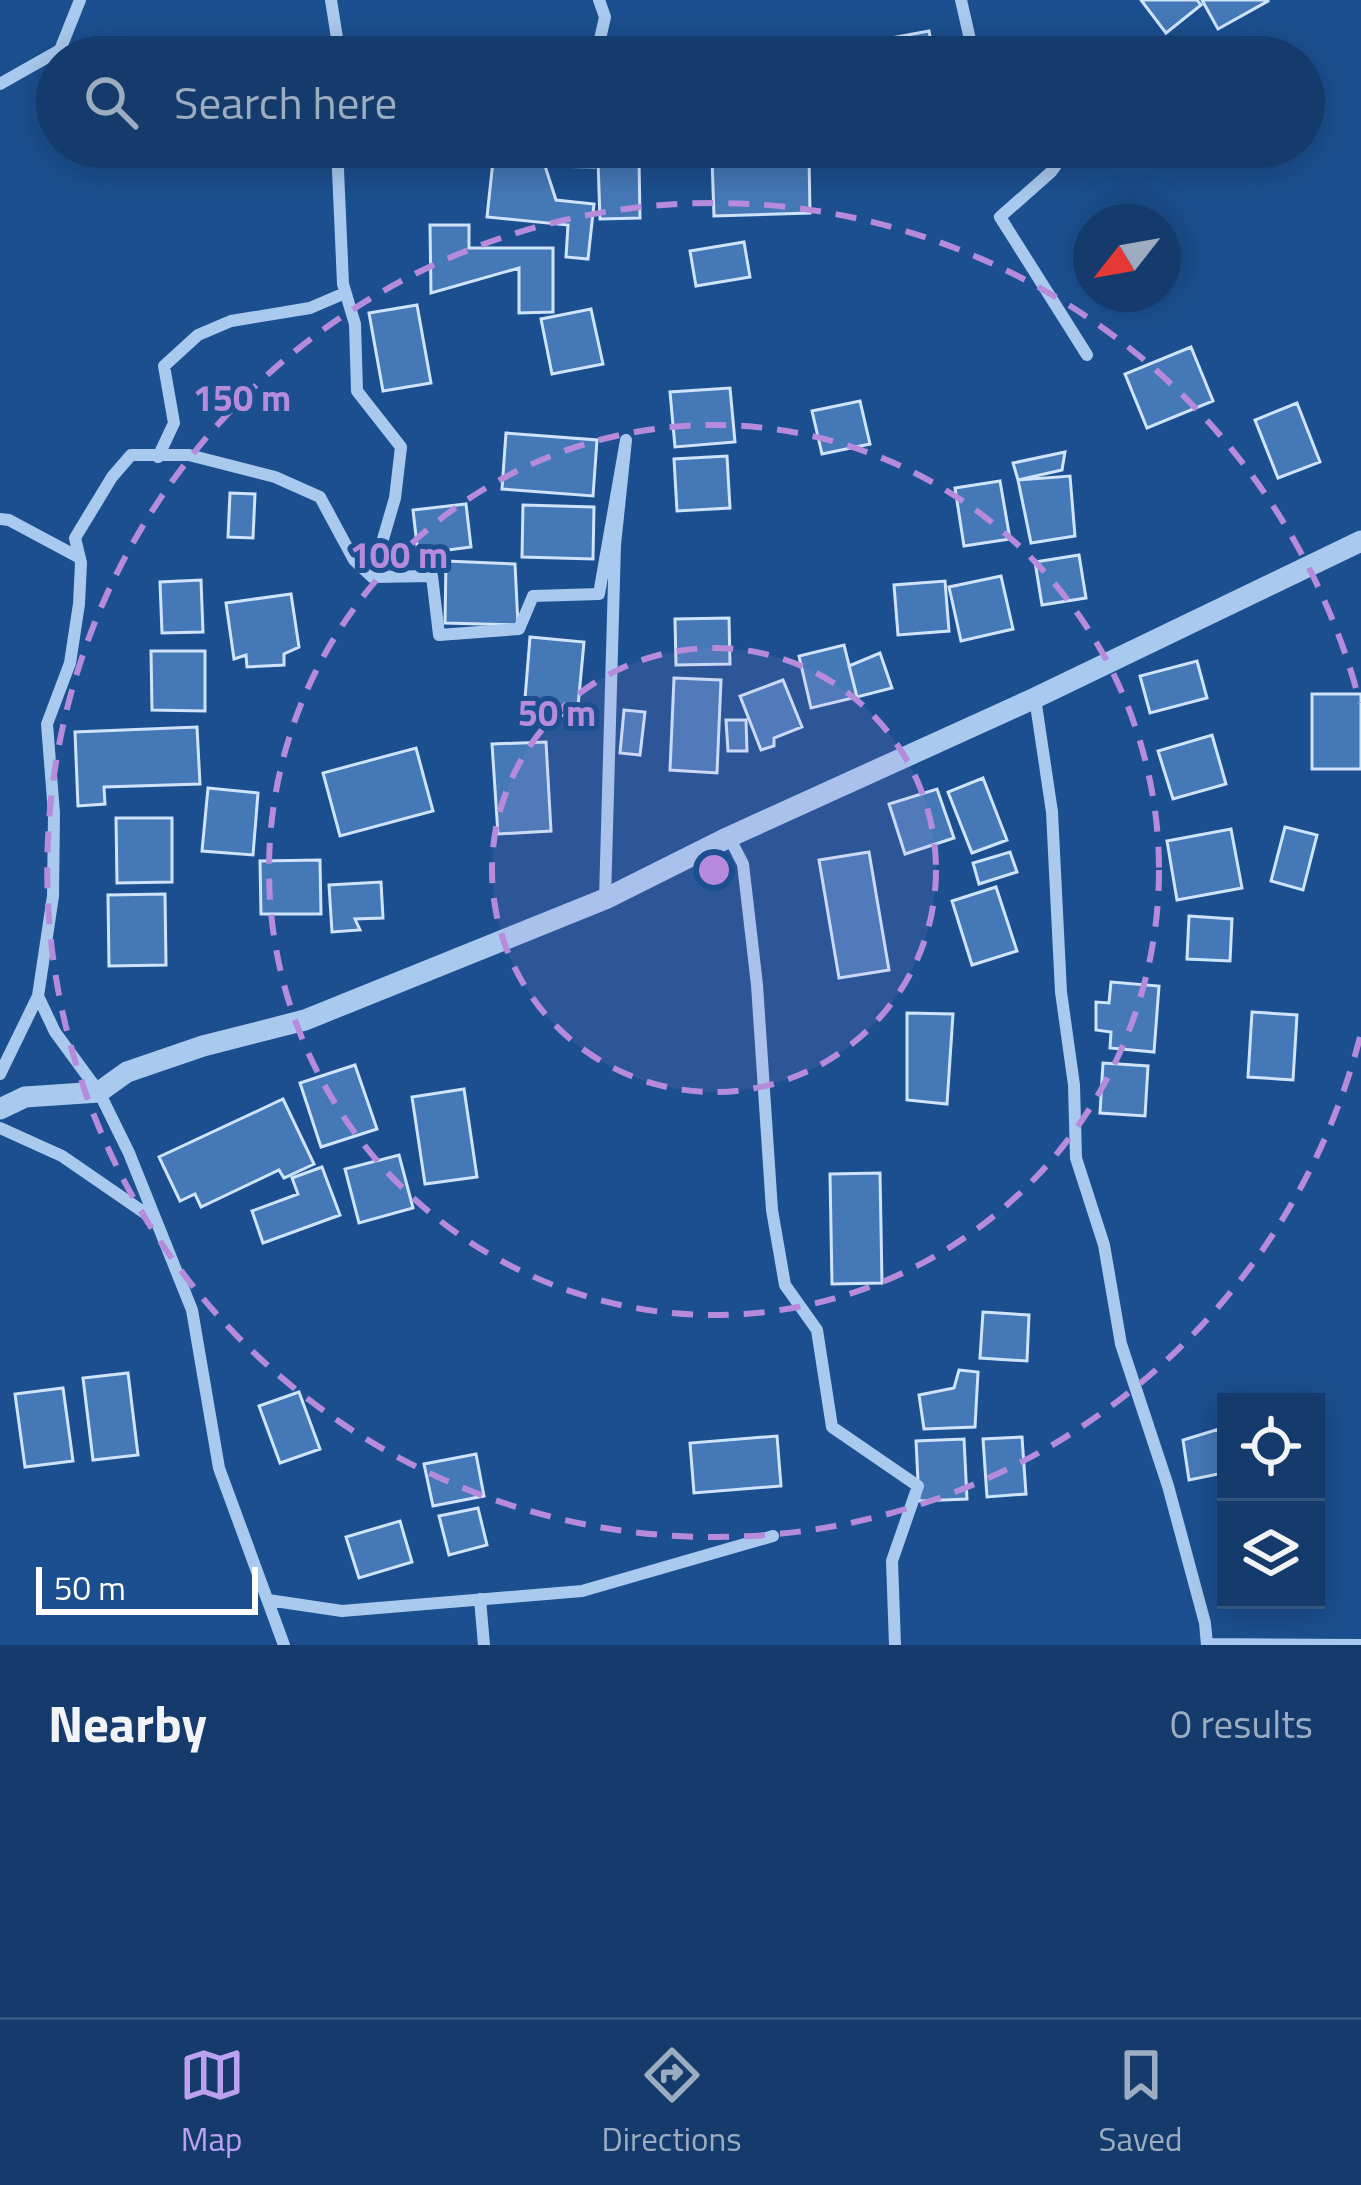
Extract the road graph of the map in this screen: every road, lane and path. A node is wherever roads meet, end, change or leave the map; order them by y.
1 (80, 0) edge
2 (331, 0) edge
3 (599, 0) edge
4 (961, 0) edge
5 (66, 36) edge
6 (337, 36) edge
7 (601, 36) edge
8 (969, 36) edge
9 (36, 64) edge
10 (0, 84) edge
11 (338, 168) edge
12 (1054, 168) edge
13 (346, 292) junction
14 (1087, 355) dead end
15 (158, 457) junction
16 (0, 519) edge
17 (1361, 541) edge
18 (80, 558) junction
19 (372, 577) junction
20 (1035, 698) junction
21 (729, 837) junction
22 (605, 899) junction
23 (38, 996) junction
24 (0, 1075) edge
25 (99, 1092) junction
26 (0, 1109) edge
27 (0, 1128) edge
28 (156, 1221) junction
29 (773, 1536) dead end
30 (480, 1599) junction
31 (268, 1600) junction
32 (1207, 1644) edge
33 (284, 1645) edge
34 (484, 1645) edge
35 (895, 1645) edge
36 (1361, 1645) edge

1 - 5 street
2 - 6 street
3 - 7 street
4 - 8 street
9 - 10 street
11 - 13 street
12 - 14 street
13 - 15 street
13 - 19 street
15 - 18 street
15 - 19 street
16 - 18 street
17 - 20 street
18 - 23 street
19 - 22 street
20 - 21 street
20 - 32 street
21 - 22 street
21 - 35 street
22 - 25 street
23 - 24 street
23 - 25 street
25 - 26 street
25 - 28 street
27 - 28 street
28 - 31 street
29 - 30 street
30 - 31 street
30 - 34 street
31 - 33 street
32 - 36 street

